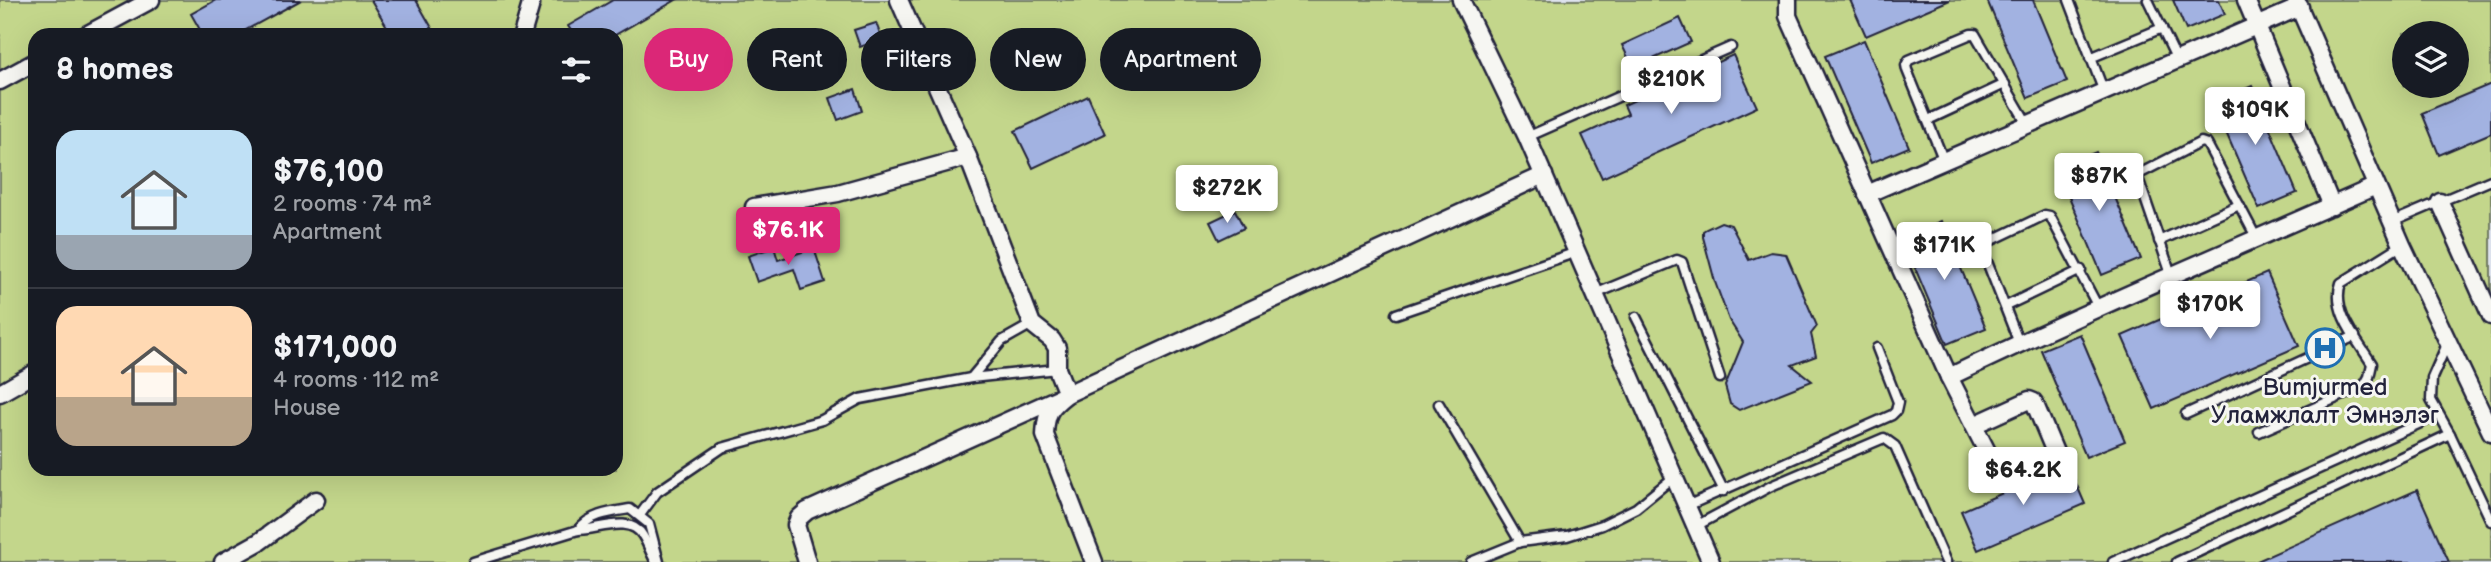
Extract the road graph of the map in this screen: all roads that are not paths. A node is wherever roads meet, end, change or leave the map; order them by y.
1 (151, 0) edge
2 (530, 0) edge
3 (899, 0) edge
4 (1461, 0) edge
5 (1788, 0) edge
6 (2069, 0) edge
7 (2148, 0) edge
8 (2246, 0) edge
9 (2298, 4) edge
10 (2256, 26) junction
11 (99, 28) edge
12 (524, 28) edge
13 (2162, 28) junction
14 (1731, 47) dead end
15 (2091, 58) junction
16 (2177, 60) junction
17 (28, 66) edge
18 (0, 81) edge
19 (2005, 84) junction
20 (2104, 92) junction
21 (1928, 120) junction
22 (2028, 125) junction
23 (1527, 137) junction
24 (968, 157) junction
25 (1944, 161) junction
26 (1544, 175) junction
27 (2491, 180) edge
28 (2376, 186) junction
29 (1867, 194) junction
30 (2440, 202) junction
31 (2239, 205) junction
32 (2332, 206) junction
33 (754, 207) dead end
34 (2392, 222) junction
35 (2257, 239) junction
36 (2159, 241) junction
37 (2402, 245) junction
38 (1577, 252) junction
39 (2081, 270) junction
40 (2172, 277) junction
41 (1595, 294) junction
42 (2006, 306) junction
43 (2098, 307) junction
44 (1396, 314) dead end
45 (2491, 316) edge
46 (1636, 317) dead end
47 (1032, 324) junction
48 (2355, 336) junction
49 (2448, 342) junction
50 (2019, 343) junction
51 (1877, 348) dead end
52 (1057, 369) junction
53 (28, 377) edge
54 (1949, 377) junction
55 (971, 378) junction
56 (1720, 378) dead end
57 (0, 393) edge
58 (1067, 394) junction
59 (1439, 404) dead end
60 (2186, 414) dead end
61 (2438, 415) junction
62 (1974, 425) junction
63 (2259, 432) dead end
64 (2491, 432) edge
65 (2450, 434) junction
66 (1674, 477) junction
67 (1724, 491) junction
68 (316, 500) dead end
69 (1687, 506) junction
70 (640, 515) junction
71 (2491, 521) edge
72 (1696, 526) junction
73 (578, 530) junction
74 (1520, 542) junction
75 (223, 562) edge
76 (473, 562) edge
77 (657, 562) edge
78 (807, 562) edge
79 (1094, 562) edge
80 (1471, 562) edge
81 (1712, 562) edge
82 (1946, 562) edge
83 (2113, 562) edge
84 (2176, 562) edge

1 - 11 street
2 - 12 street
3 - 24 street
4 - 23 street
5 - 29 street
6 - 15 lane
7 - 13 lane
8 - 10 street
9 - 10 street
9 - 28 street
10 - 16 street
10 - 32 street
13 - 15 lane
13 - 16 lane
14 - 23 lane
15 - 20 lane
16 - 20 street
17 - 18 street
19 - 21 lane
19 - 21 lane
19 - 22 lane
20 - 22 street
21 - 25 lane
22 - 25 street
23 - 26 street
24 - 33 street
24 - 47 street
25 - 29 street
26 - 38 street
26 - 58 street
27 - 30 lane
28 - 32 street
28 - 34 street
29 - 54 street
30 - 34 lane
30 - 45 street
31 - 35 lane
31 - 36 lane
31 - 36 lane
32 - 35 street
34 - 37 street
35 - 40 street
36 - 40 lane
37 - 48 lane
37 - 49 street
38 - 41 street
38 - 44 lane
39 - 42 lane
39 - 42 lane
39 - 43 lane
40 - 43 street
41 - 56 lane
41 - 66 street
42 - 50 lane
43 - 50 street
46 - 67 lane
47 - 52 street
47 - 55 lane
48 - 60 lane
48 - 63 lane
49 - 61 lane
49 - 64 street
50 - 54 street
51 - 67 lane
52 - 55 lane
52 - 58 street
53 - 57 street
54 - 62 street
55 - 70 lane
58 - 78 street
58 - 79 street
59 - 74 lane
61 - 65 lane
61 - 83 lane
62 - 62 street
65 - 71 lane
65 - 84 lane
66 - 69 street
66 - 74 lane
67 - 69 lane
68 - 75 street
69 - 72 street
70 - 73 lane
70 - 77 lane
72 - 81 street
72 - 82 lane
73 - 76 lane
73 - 77 lane
74 - 80 lane

